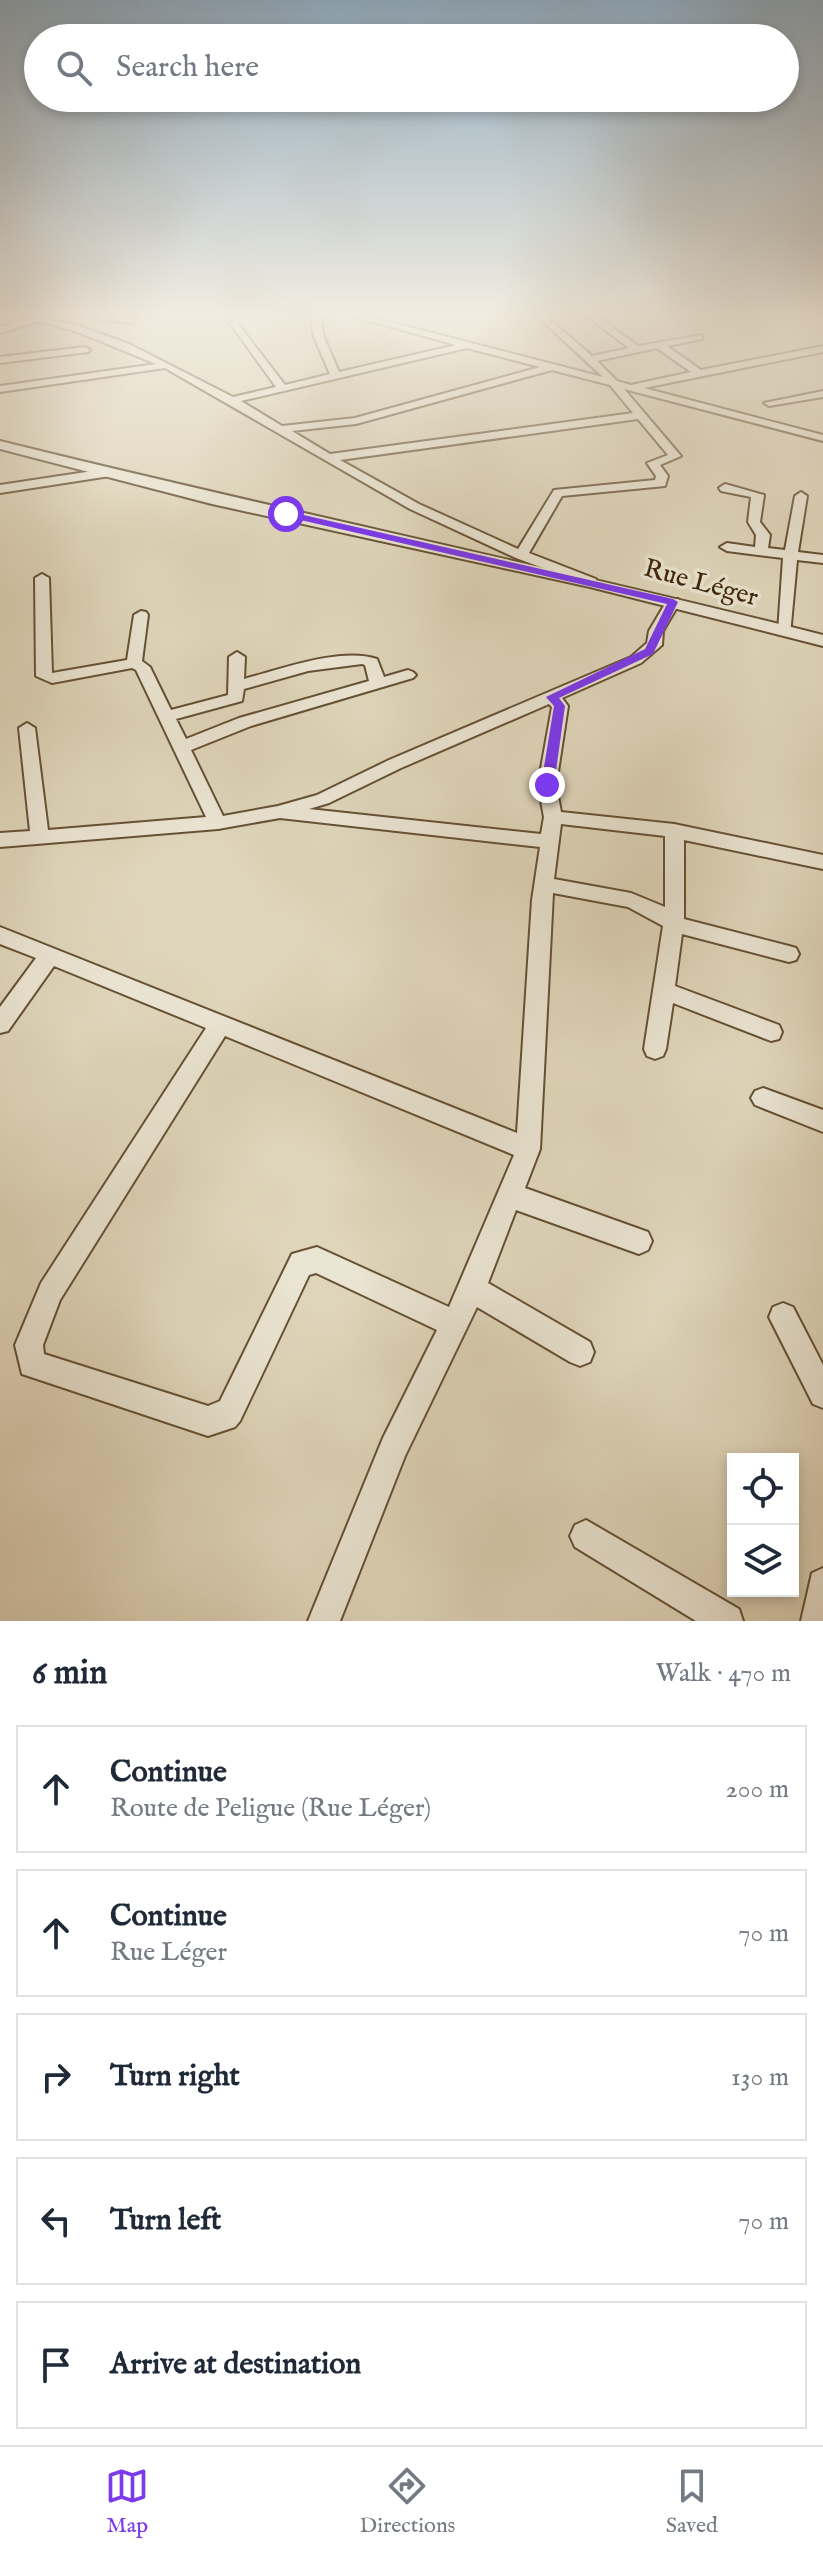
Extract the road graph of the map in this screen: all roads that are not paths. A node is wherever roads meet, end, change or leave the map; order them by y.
1 (216, 392) edge
2 (267, 392) edge
3 (464, 392) edge
4 (619, 392) edge
5 (643, 392) edge
6 (823, 394) edge
7 (233, 400) junction
8 (769, 403) dead end
9 (642, 415) junction
10 (283, 429) junction
11 (823, 438) edge
12 (0, 445) edge
13 (329, 458) junction
14 (106, 473) junction
15 (725, 488) dead end
16 (0, 489) edge
17 (801, 496) dead end
18 (727, 547) dead end
19 (761, 552) junction
20 (521, 555) junction
21 (790, 557) junction
22 (823, 559) edge
23 (42, 578) dead end
24 (591, 582) junction
25 (673, 602) junction
26 (141, 615) dead end
27 (785, 632) junction
28 (823, 641) edge
29 (237, 657) dead end
30 (134, 663) junction
31 (408, 675) dead end
32 (378, 684) junction
33 (238, 686) junction
34 (552, 697) junction
35 (168, 716) junction
36 (27, 728) dead end
37 (182, 747) junction
38 (278, 812) junction
39 (218, 823) junction
40 (552, 830) junction
41 (674, 831) junction
42 (40, 837) junction
43 (0, 840) edge
44 (823, 862) edge
45 (544, 884) junction
46 (674, 924) junction
47 (0, 935) edge
48 (789, 954) dead end
49 (49, 957) junction
50 (663, 990) junction
51 (0, 1024) edge
52 (220, 1025) junction
53 (771, 1032) dead end
54 (655, 1049) dead end
55 (763, 1098) dead end
56 (823, 1121) edge
57 (528, 1149) junction
58 (509, 1195) junction
59 (639, 1241) dead end
60 (472, 1289) junction
61 (783, 1317) dead end
62 (455, 1324) junction
63 (580, 1352) dead end
64 (823, 1394) edge
65 (586, 1536) dead end
66 (823, 1584) edge
67 (324, 1621) edge
68 (727, 1621) edge
69 (817, 1621) edge

1 - 7 street
2 - 7 street
3 - 10 street
4 - 9 street
5 - 11 street
6 - 8 street
7 - 10 street
9 - 13 street
9 - 20 street
10 - 13 street
12 - 14 street, Rue Léger
13 - 20 street
14 - 16 street
14 - 24 street, Rue Léger
15 - 19 street
17 - 21 street
18 - 19 street
19 - 21 street
20 - 24 street
21 - 22 street
21 - 27 street
23 - 30 street
24 - 25 street, Rue Léger
25 - 27 street, Rue Léger
25 - 34 street
26 - 30 street
27 - 28 street, Rue Léger
29 - 33 street
30 - 35 street
31 - 32 street
32 - 33 street
32 - 37 street
33 - 35 street
34 - 38 street
34 - 40 street
35 - 37 street
36 - 42 street
37 - 39 street
38 - 39 street
38 - 40 street
39 - 42 street
40 - 41 street
40 - 45 street
41 - 44 street
41 - 46 street
42 - 43 street
45 - 46 street
45 - 57 street
46 - 48 street
46 - 50 street
47 - 49 street
49 - 51 street
49 - 52 street
50 - 53 street
50 - 54 street
52 - 57 street
52 - 62 street
55 - 56 street
57 - 58 street
58 - 59 street
58 - 60 street
60 - 62 street
60 - 63 street
61 - 64 street
62 - 67 street
65 - 68 street
66 - 69 street

